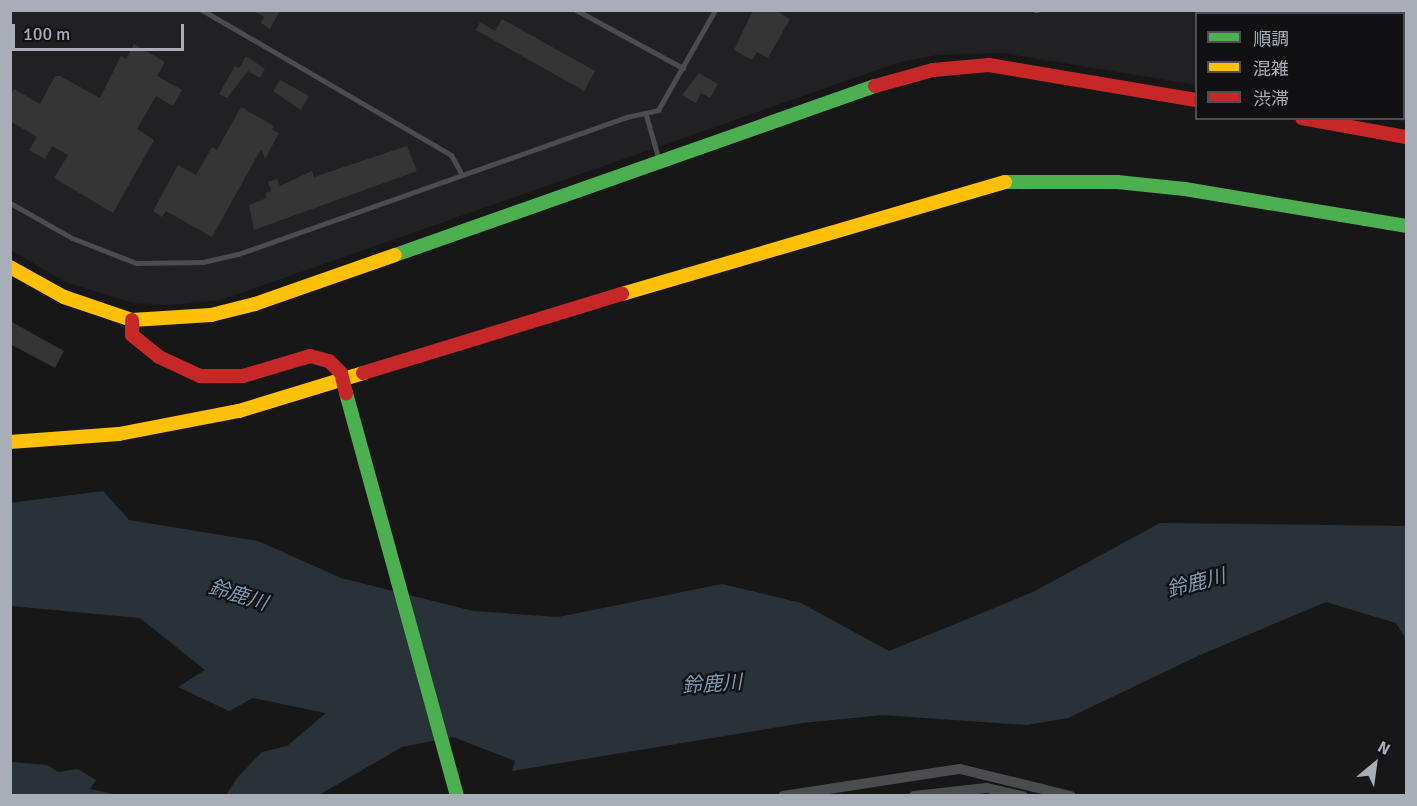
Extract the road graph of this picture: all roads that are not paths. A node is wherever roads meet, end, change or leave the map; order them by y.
1 (202, 10) edge
2 (576, 10) edge
3 (715, 10) edge
4 (683, 68) junction
5 (1195, 100) edge
6 (646, 117) junction
7 (1313, 120) edge
8 (1407, 137) edge
9 (657, 156) junction
10 (462, 175) junction
11 (10, 203) edge
12 (1407, 226) edge
13 (10, 267) edge
14 (132, 320) junction
15 (344, 381) junction
16 (10, 442) edge
17 (954, 793) edge
18 (457, 795) edge
19 (783, 795) edge
20 (914, 795) edge
21 (1023, 795) edge
22 (1071, 795) edge

1 - 10 lane
2 - 4 lane
3 - 4 lane
4 - 6 lane
5 - 9 street
6 - 9 lane
6 - 10 lane
7 - 8 street
9 - 14 street
10 - 11 lane
12 - 15 street
13 - 14 street
14 - 15 street
15 - 16 street
15 - 18 street
17 - 20 street
17 - 21 street
19 - 22 street

